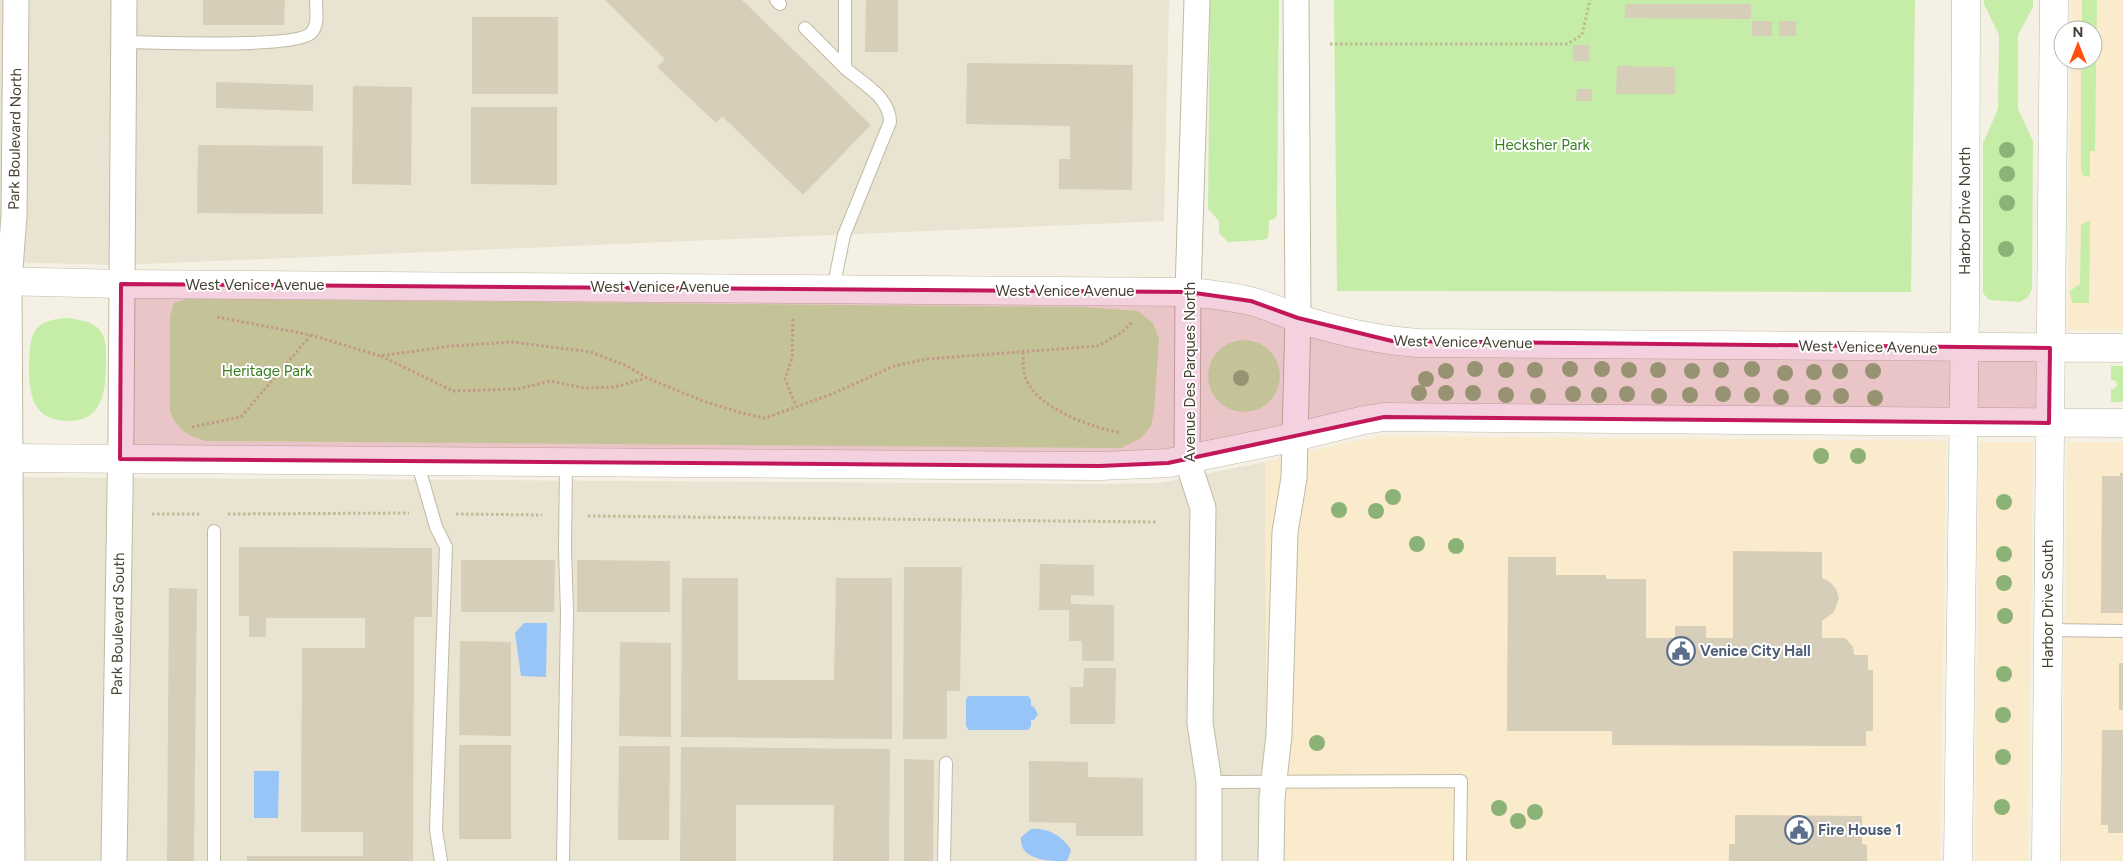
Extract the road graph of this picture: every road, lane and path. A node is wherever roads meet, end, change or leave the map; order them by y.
1 (16, 0) edge
2 (124, 0) edge
3 (316, 0) edge
4 (845, 0) edge
5 (1197, 0) edge
6 (1296, 0) edge
7 (1590, 0) edge
8 (1966, 0) edge
9 (2054, 0) edge
10 (806, 28) dead end
11 (123, 42) junction
12 (1330, 44) dead end
13 (845, 68) junction
14 (4, 281) edge
15 (121, 284) junction
16 (833, 289) junction
17 (1188, 292) junction
18 (210, 317) dead end
19 (1298, 318) junction
20 (793, 319) dead end
21 (1139, 322) dead end
22 (311, 335) junction
23 (1964, 348) junction
24 (2050, 348) junction
25 (2123, 348) edge
26 (1023, 352) junction
27 (380, 356) junction
28 (647, 378) junction
29 (796, 406) junction
30 (1962, 422) junction
31 (2049, 423) junction
32 (2123, 423) edge
33 (186, 428) dead end
34 (1122, 433) dead end
35 (1296, 437) junction
36 (4, 458) edge
37 (120, 459) junction
38 (1188, 459) junction
39 (417, 461) junction
40 (566, 462) junction
41 (433, 513) junction
42 (152, 514) dead end
43 (201, 514) dead end
44 (220, 514) dead end
45 (566, 515) junction
46 (1157, 522) dead end
47 (214, 531) dead end
48 (2048, 630) junction
49 (2123, 632) edge
50 (946, 763) dead end
51 (1209, 782) junction
52 (1274, 782) junction
53 (12, 861) edge
54 (114, 861) edge
55 (214, 861) edge
56 (441, 861) edge
57 (563, 861) edge
58 (944, 861) edge
59 (1209, 861) edge
60 (1271, 861) edge
61 (1460, 861) edge
62 (1958, 861) edge
63 (2046, 861) edge

1 - 14 street, Park Boulevard North
2 - 11 street
3 - 11 lane
4 - 13 lane
5 - 17 street, Avenue Des Parques North
6 - 19 street
7 - 12 path
8 - 23 street, Harbor Drive North
9 - 24 street
10 - 13 lane
11 - 15 street
13 - 16 lane
14 - 15 street, West Venice Avenue
14 - 36 street, Park Boulevard North
15 - 16 street, West Venice Avenue
15 - 37 street, Park Boulevard South
16 - 17 street, West Venice Avenue
17 - 19 street, West Venice Avenue
17 - 38 street, Avenue Des Parques North
18 - 22 path
19 - 23 street, West Venice Avenue
19 - 35 street
20 - 29 path
21 - 26 path
22 - 27 path
22 - 33 path
23 - 24 street, West Venice Avenue
23 - 30 street, Harbor Drive North
24 - 25 street, West Venice Avenue
24 - 31 street, Harbor Drive South
26 - 29 path
26 - 34 path
27 - 28 path
27 - 28 path
28 - 29 path
30 - 31 street
30 - 35 street
30 - 62 street
31 - 32 street
31 - 48 street, Harbor Drive South
35 - 38 street
35 - 52 street
36 - 37 street
36 - 53 street
37 - 39 street
37 - 54 street, Park Boulevard South
38 - 40 street
38 - 51 street, Avenue Des Parques North
39 - 40 street
39 - 41 lane
40 - 45 lane
41 - 44 path
41 - 45 path
41 - 56 lane
42 - 43 path
45 - 46 path
45 - 57 lane
47 - 55 lane
48 - 49 lane
48 - 63 street, Harbor Drive South
50 - 58 lane
51 - 52 lane
51 - 59 street, Avenue Des Parques North
52 - 60 street
52 - 61 lane

